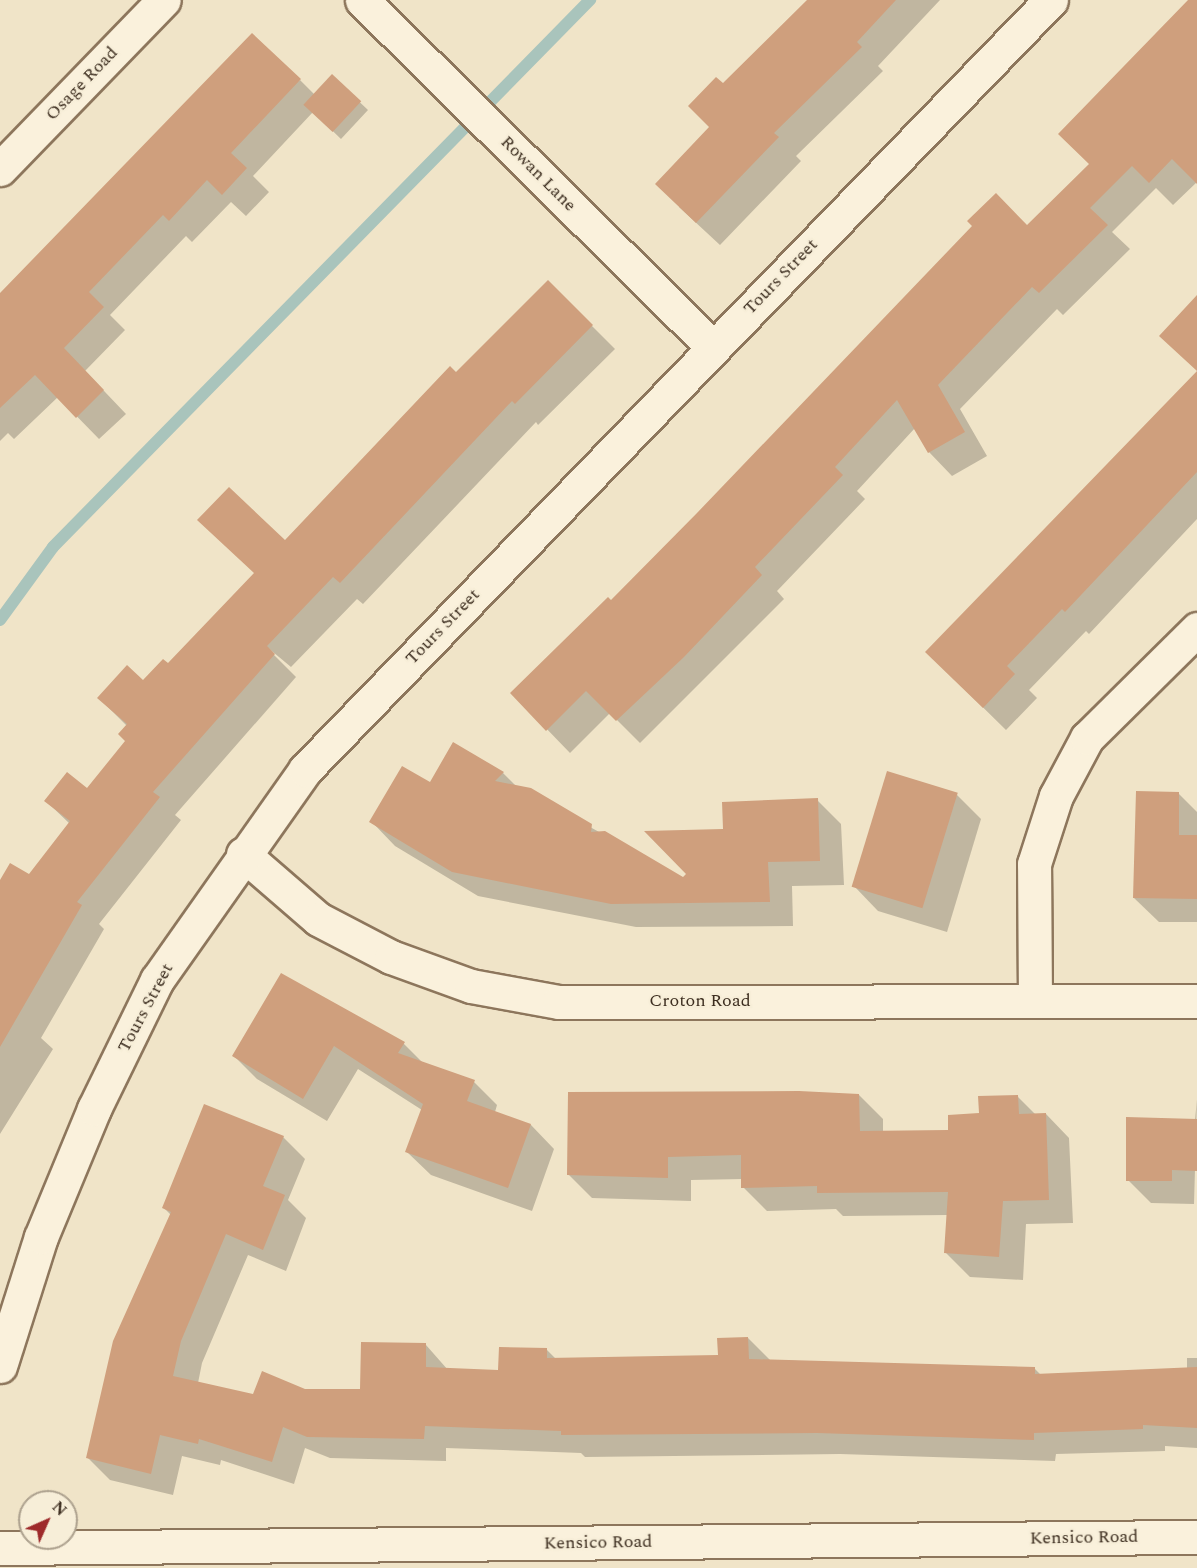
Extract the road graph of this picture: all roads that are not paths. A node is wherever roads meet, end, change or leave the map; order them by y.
1 (164, 0) edge
2 (362, 0) edge
3 (1052, 0) edge
4 (0, 169) edge
5 (713, 347) junction
6 (1197, 629) edge
7 (243, 854) junction
8 (1035, 1000) junction
9 (1197, 1001) edge
10 (0, 1366) edge
11 (1197, 1537) edge
12 (0, 1548) edge

1 - 4 street, Osage Road
2 - 5 street, Rowan Lane
3 - 5 street, Tours Street
5 - 7 street, Tours Street
6 - 8 street
7 - 8 street, Croton Road
7 - 10 street, Tours Street
8 - 9 street, Croton Road
11 - 12 street, Kensico Road

